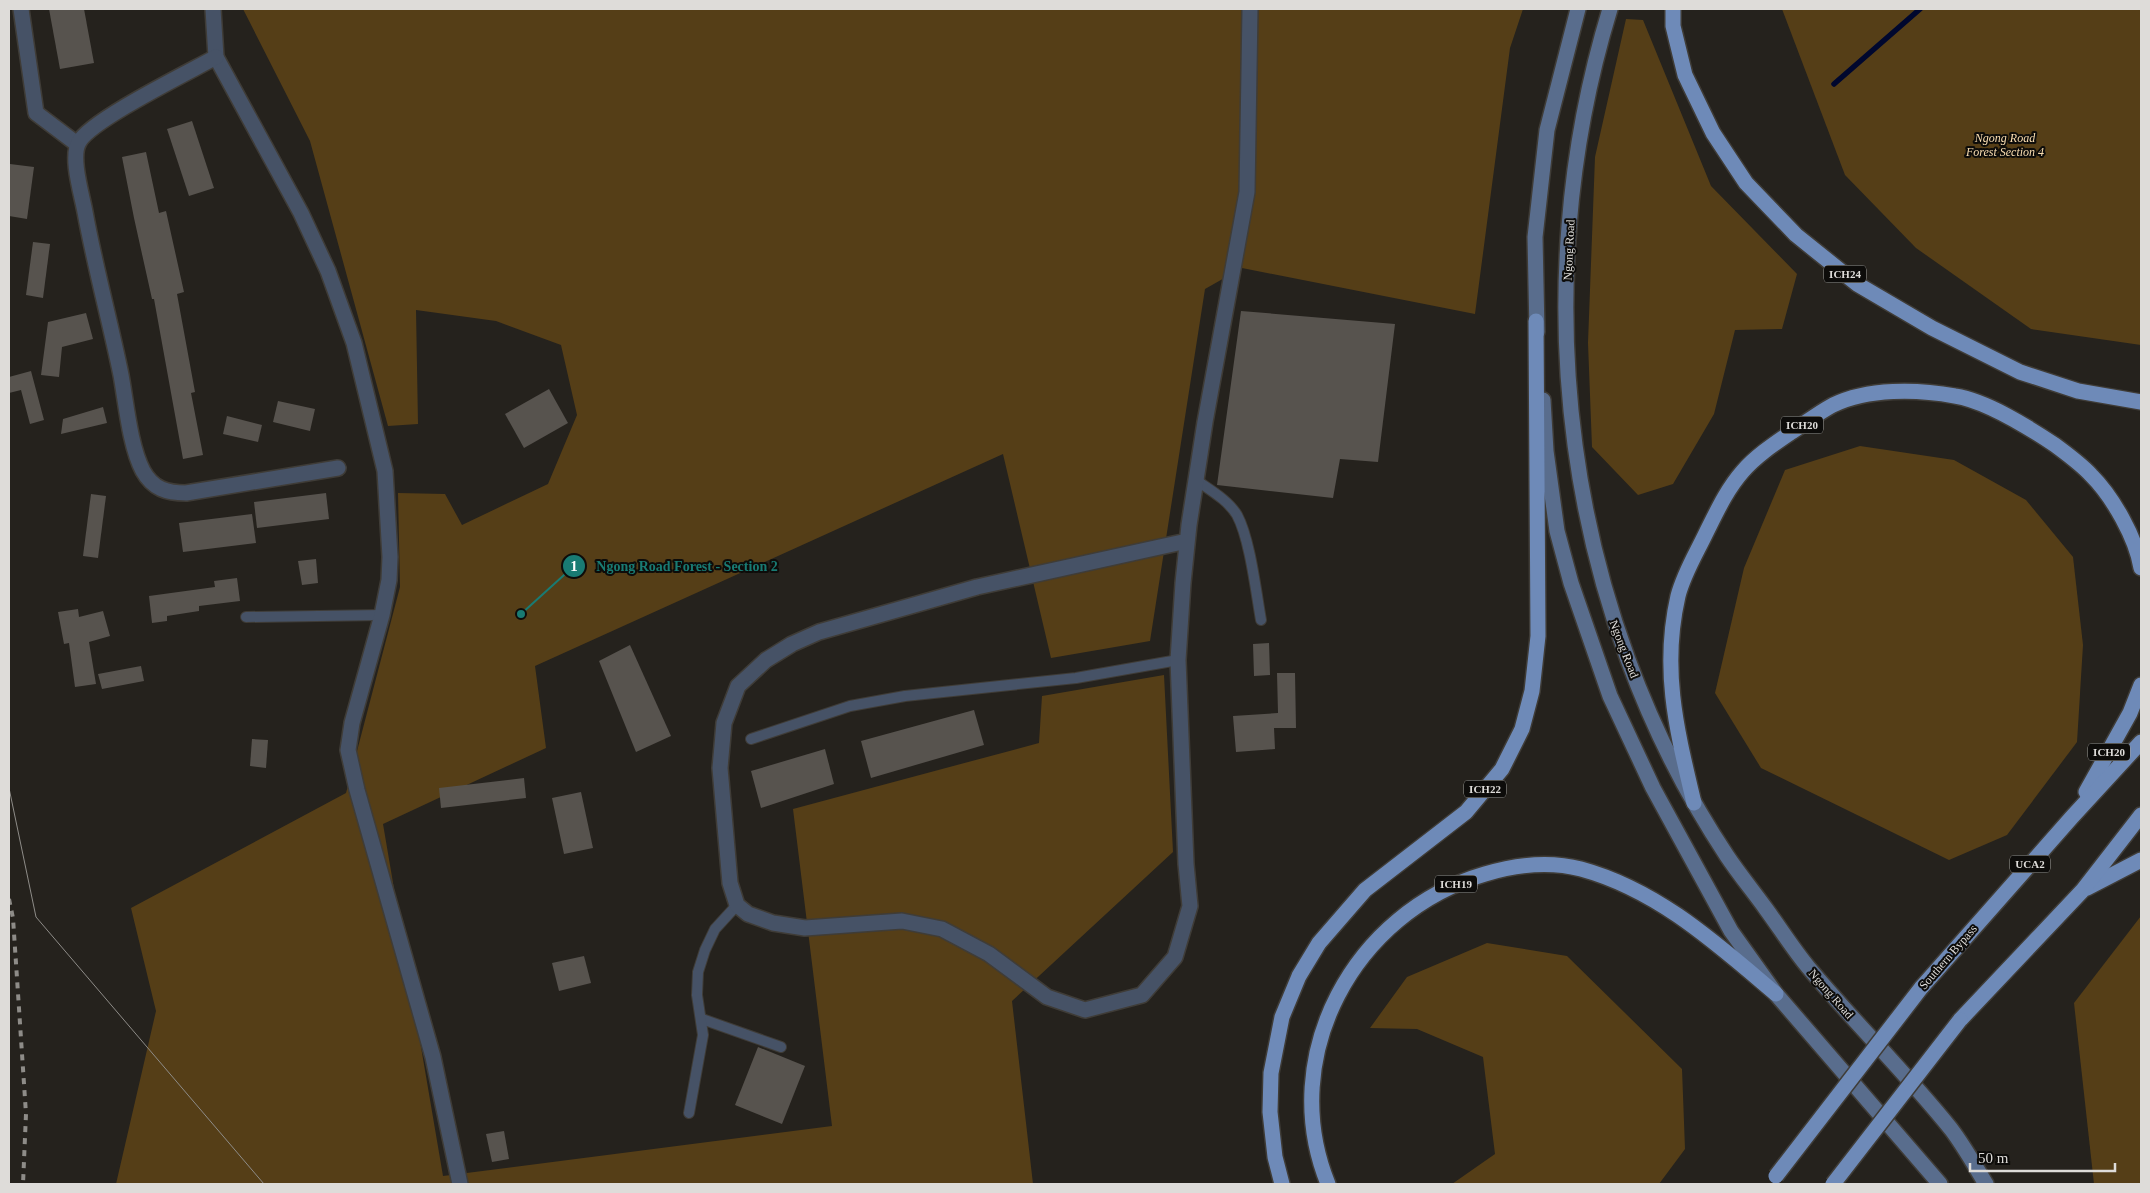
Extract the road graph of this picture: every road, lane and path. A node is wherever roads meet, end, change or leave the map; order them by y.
1 (20, 9) edge
2 (213, 9) edge
3 (1250, 9) edge
4 (1578, 9) edge
5 (1610, 9) edge
6 (1673, 9) edge
7 (216, 57) junction
8 (77, 144) junction
9 (1536, 321) junction
10 (2141, 402) edge
11 (338, 468) dead end
12 (1196, 480) junction
13 (1187, 541) junction
14 (2141, 568) edge
15 (382, 615) junction
16 (246, 617) dead end
17 (1261, 620) dead end
18 (1178, 660) junction
19 (2141, 685) edge
20 (751, 738) dead end
21 (2141, 742) edge
22 (1694, 802) junction
23 (2141, 815) edge
24 (2072, 817) junction
25 (2141, 860) edge
26 (2082, 891) junction
27 (737, 904) junction
28 (1776, 994) junction
29 (702, 1019) junction
30 (781, 1047) dead end
31 (689, 1113) dead end
32 (1771, 1182) edge
33 (460, 1184) edge
34 (1282, 1184) edge
35 (1328, 1184) edge
36 (1833, 1184) edge
37 (1940, 1184) edge
38 (1986, 1184) edge

1 - 8 street
2 - 7 street
3 - 12 street
4 - 9 main road
5 - 22 main road, Ngong Road
6 - 10 highway, ICH24
7 - 8 street
7 - 15 street
8 - 11 street
9 - 28 main road
9 - 34 highway, ICH22
12 - 13 street
12 - 17 lane
13 - 18 street
13 - 27 street
14 - 22 highway, ICH20
15 - 16 lane
15 - 33 street
18 - 20 lane
18 - 27 street
19 - 24 highway, ICH20
21 - 24 highway, Southern Bypass / UCA2
22 - 38 main road, Ngong Road
23 - 26 highway
24 - 32 highway, Southern Bypass / UCA2, bridge
25 - 26 highway
26 - 36 highway, bridge
27 - 29 lane
28 - 35 highway, ICH19
28 - 37 main road
29 - 30 lane
29 - 31 lane

